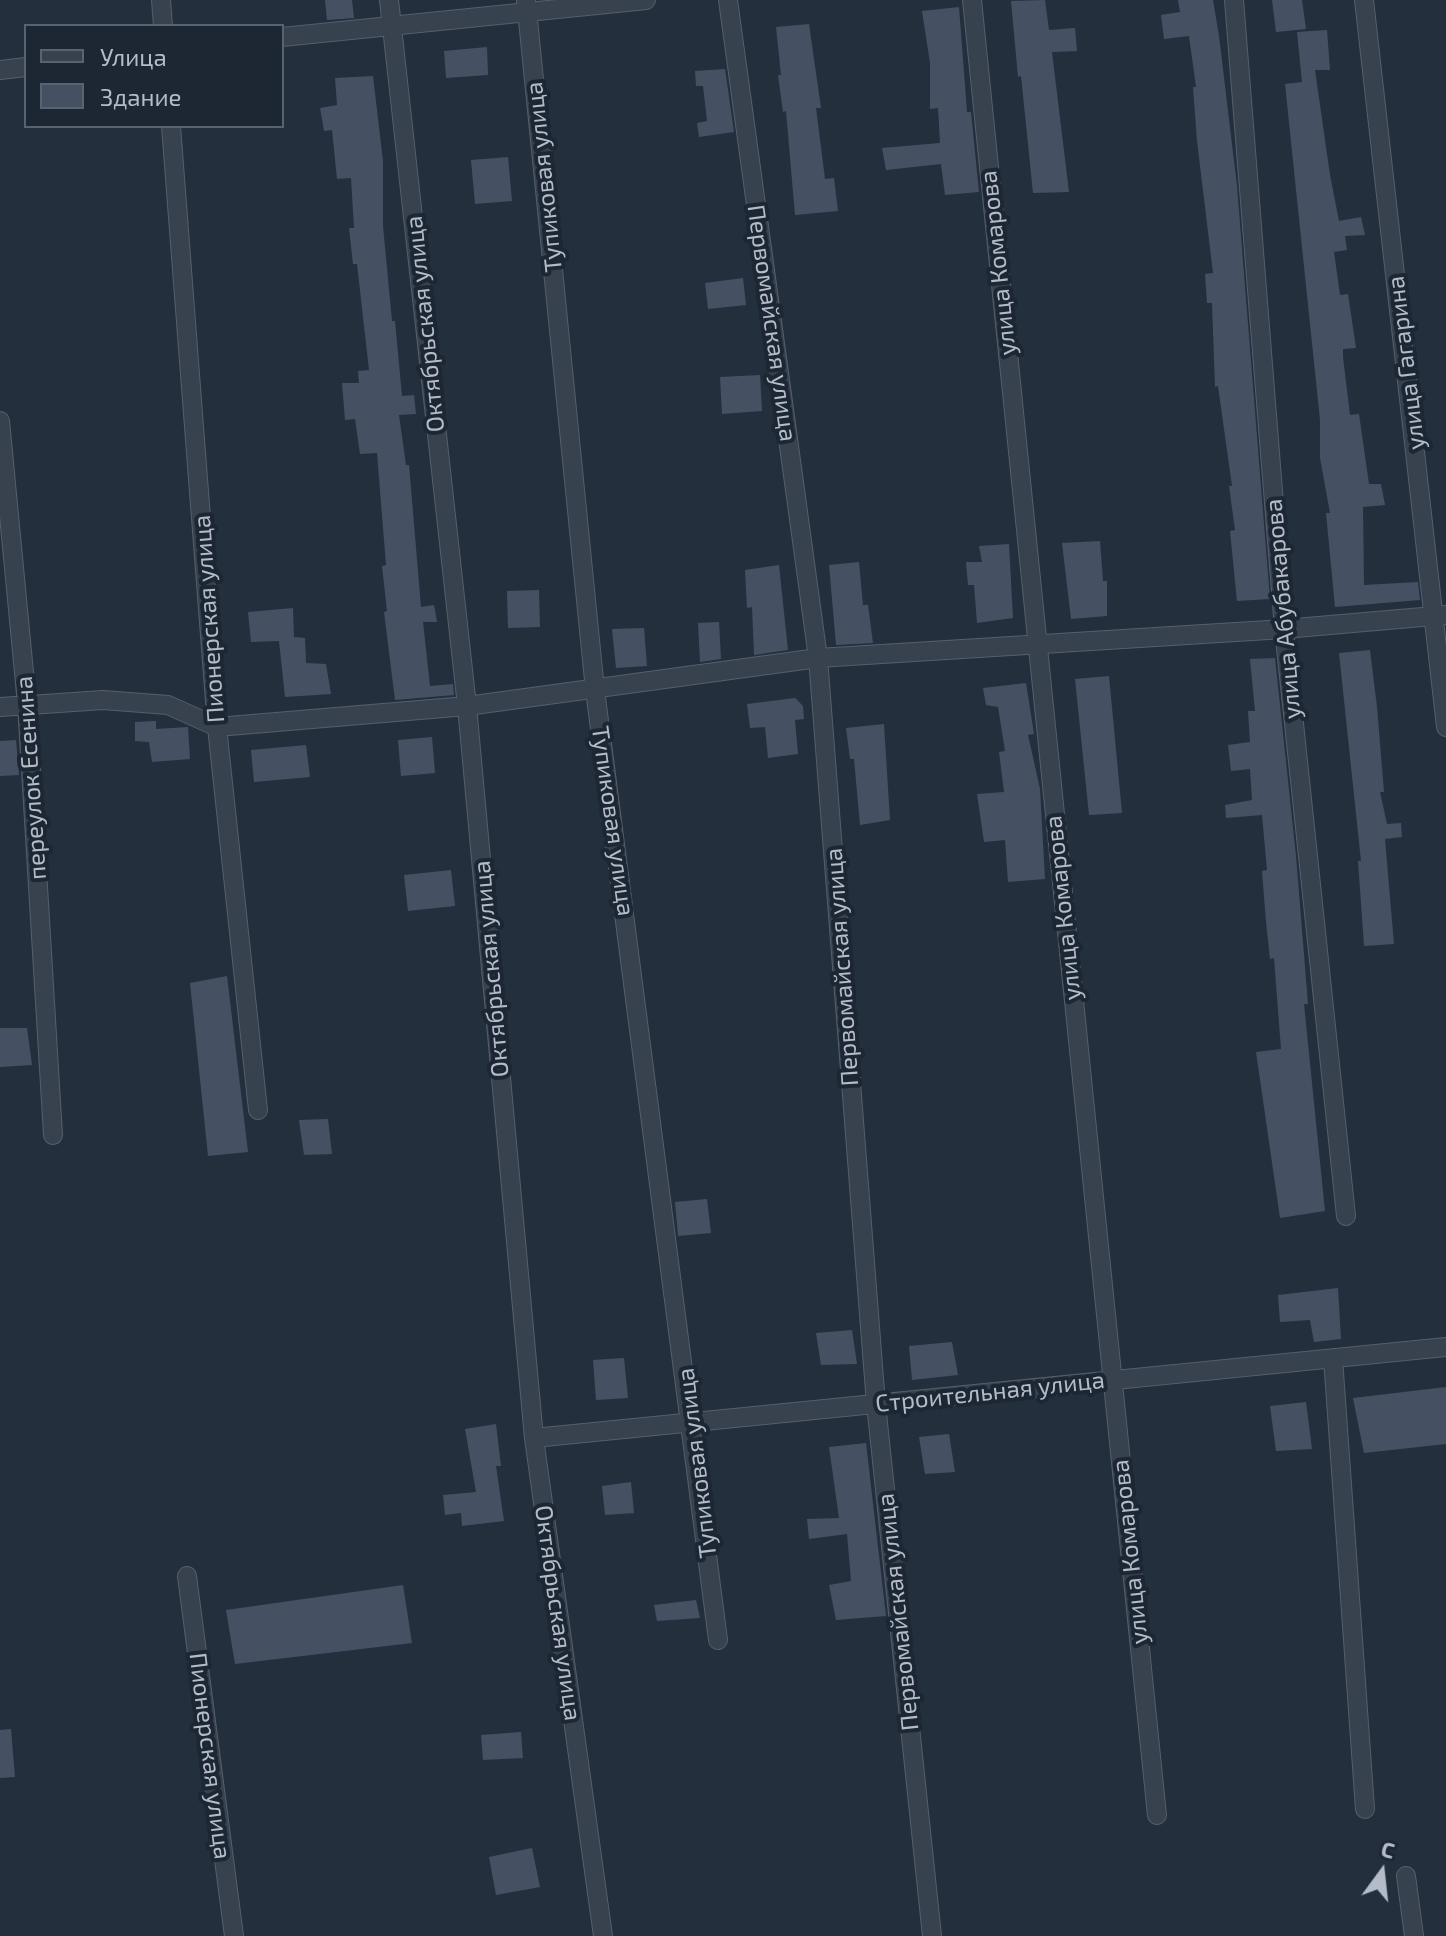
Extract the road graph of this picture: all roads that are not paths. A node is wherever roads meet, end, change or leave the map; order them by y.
1 (161, 0) edge
2 (389, 0) edge
3 (646, 0) edge
4 (728, 0) edge
5 (972, 0) edge
6 (1234, 0) edge
7 (1364, 0) edge
8 (527, 7) edge
9 (163, 24) edge
10 (392, 24) junction
11 (284, 37) edge
12 (24, 67) edge
13 (0, 70) edge
14 (171, 128) edge
15 (0, 421) edge
16 (1440, 615) edge
17 (1284, 629) junction
18 (1035, 643) junction
19 (818, 658) junction
20 (595, 690) junction
21 (27, 704) junction
22 (467, 706) junction
23 (0, 707) edge
24 (217, 727) junction
25 (1446, 727) edge
26 (258, 1110) dead end
27 (53, 1135) dead end
28 (1346, 1216) dead end
29 (1446, 1347) edge
30 (1333, 1358) junction
31 (1112, 1380) junction
32 (876, 1404) junction
33 (693, 1422) junction
34 (534, 1438) junction
35 (187, 1576) dead end
36 (718, 1640) dead end
37 (1365, 1809) dead end
38 (1157, 1815) dead end
39 (1406, 1876) dead end
40 (234, 1936) edge
41 (603, 1936) edge
42 (932, 1936) edge
43 (1414, 1936) edge

1 - 9 street
2 - 10 street, Октябрьская улица
3 - 8 street
4 - 19 street, Первомайская улица
5 - 18 street, улица Комарова
6 - 17 street, улица Абубакарова
7 - 16 street, улица Гагарина
8 - 10 street
8 - 20 street, Тупиковая улица
10 - 11 street
10 - 22 street, Октябрьская улица
12 - 13 street
14 - 24 street, Пионерская улица
15 - 21 street, переулок Есенина
16 - 17 street
16 - 25 street, улица Гагарина
17 - 18 street
17 - 28 street, улица Абубакарова
18 - 19 street
18 - 31 street, улица Комарова
19 - 20 street
19 - 32 street, Первомайская улица
20 - 22 street
20 - 33 street, Тупиковая улица
21 - 23 street
21 - 24 street
21 - 27 street, переулок Есенина
22 - 24 street
22 - 34 street, Октябрьская улица
24 - 26 street, Пионерская улица
29 - 30 street, Строительная улица
30 - 31 street, Строительная улица
30 - 37 street
31 - 32 street, Строительная улица
31 - 38 street, улица Комарова
32 - 33 street, Строительная улица
32 - 42 street, Первомайская улица
33 - 34 street, Строительная улица
33 - 36 street, Тупиковая улица
34 - 41 street, Октябрьская улица
35 - 40 street, Пионерская улица
39 - 43 street

